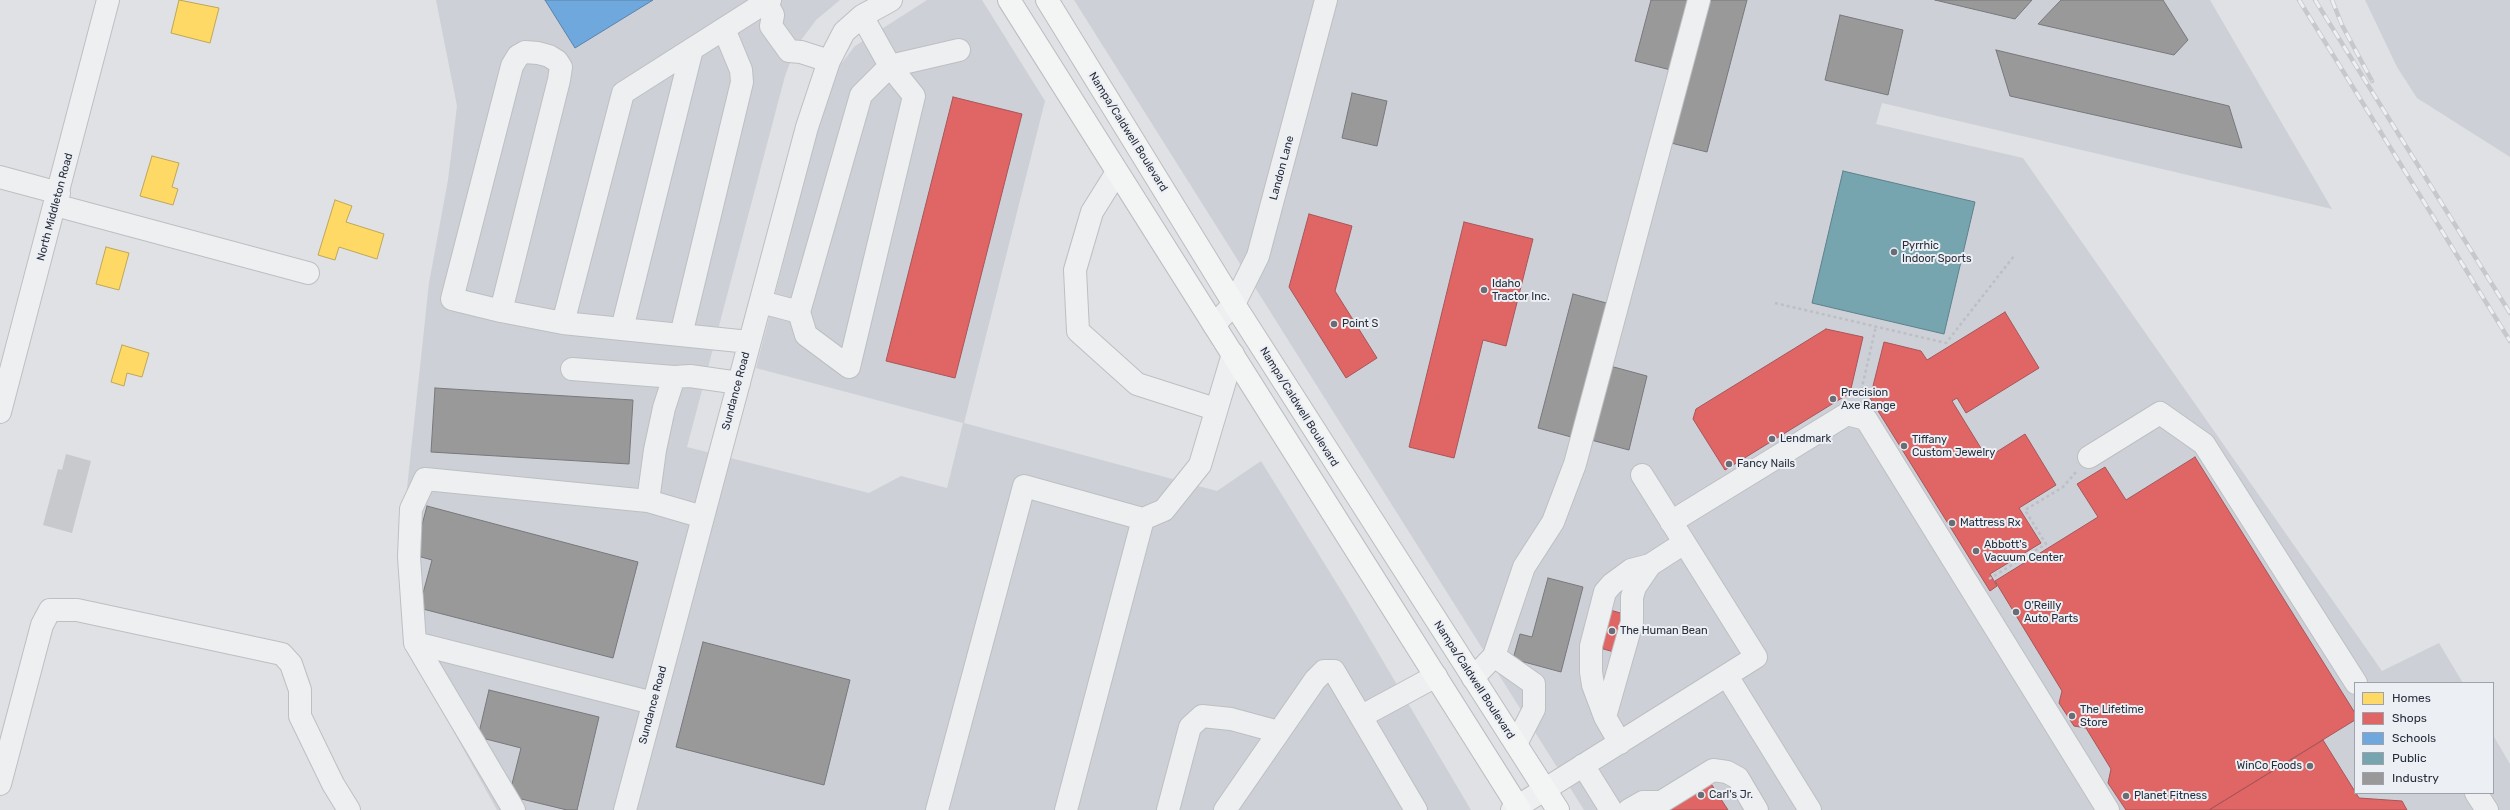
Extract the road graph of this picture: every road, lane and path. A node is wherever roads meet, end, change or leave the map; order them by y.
1 (108, 0) edge
2 (891, 0) edge
3 (1009, 0) edge
4 (1047, 0) edge
5 (1326, 0) edge
6 (1698, 0) edge
7 (769, 6) edge
8 (862, 16) junction
9 (724, 29) junction
10 (692, 49) junction
11 (959, 50) dead end
12 (829, 61) junction
13 (890, 66) junction
14 (1118, 172) junction
15 (0, 177) edge
16 (57, 199) junction
17 (2014, 256) dead end
18 (308, 273) dead end
19 (760, 302) junction
20 (1775, 303) dead end
21 (1234, 304) junction
22 (501, 311) junction
23 (799, 312) junction
24 (563, 323) junction
25 (1214, 325) junction
26 (1876, 326) junction
27 (622, 329) junction
28 (681, 335) junction
29 (749, 342) junction
30 (1233, 354) junction
31 (572, 369) dead end
32 (674, 377) junction
33 (739, 383) junction
34 (1216, 409) junction
35 (0, 412) edge
36 (1855, 416) junction
37 (2089, 457) joint
38 (1642, 475) dead end
39 (648, 501) junction
40 (703, 517) junction
41 (1143, 519) junction
42 (1671, 522) junction
43 (1684, 543) junction
44 (1650, 565) junction
45 (1972, 589) junction
46 (414, 643) junction
47 (1494, 656) junction
48 (1436, 676) junction
49 (1727, 676) junction
50 (1473, 678) junction
51 (2355, 682) edge
52 (653, 702) junction
53 (1362, 716) junction
54 (1605, 717) junction
55 (1279, 732) junction
56 (1620, 743) junction
57 (1516, 744) junction
58 (1584, 765) junction
59 (0, 784) edge
60 (1545, 789) junction
61 (2477, 794) edge
62 (630, 809) edge
63 (1516, 809) edge
64 (349, 810) edge
65 (514, 810) edge
66 (937, 810) edge
67 (1066, 810) edge
68 (1168, 810) edge
69 (1225, 810) edge
70 (1416, 810) edge
71 (1558, 810) edge
72 (1611, 810) edge
73 (1629, 810) edge
74 (1757, 810) edge
75 (1810, 810) edge
76 (2108, 810) edge
77 (2487, 810) edge

1 - 16 street, North Middleton Road
2 - 8 street, Sundance Road
3 - 14 main road
4 - 21 main road, Nampa/Caldwell Boulevard
5 - 21 street, Landon Lane
6 - 47 street
7 - 9 street
7 - 12 street
8 - 12 street, Sundance Road
8 - 13 street
9 - 10 street
9 - 28 street
10 - 24 street
10 - 27 street
11 - 13 street
12 - 19 street, Sundance Road
13 - 23 street
13 - 23 street
14 - 25 main road
14 - 34 street
15 - 16 street
16 - 18 street
16 - 35 street, North Middleton Road
17 - 26 path
19 - 23 street
19 - 29 street, Sundance Road
20 - 26 path
21 - 25 street, Landon Lane
21 - 50 main road, Nampa/Caldwell Boulevard
22 - 22 street
22 - 24 street
24 - 27 street
25 - 30 main road
26 - 36 path
27 - 28 street
28 - 29 street
29 - 33 street, Sundance Road
30 - 34 street
30 - 48 main road
31 - 32 street
32 - 33 street
32 - 39 street
33 - 40 street, Sundance Road
34 - 41 street
36 - 42 street
36 - 45 street
37 - 45 path
37 - 51 street
38 - 42 street
39 - 40 street
39 - 46 street
40 - 52 street, Sundance Road
41 - 66 street
41 - 67 street
42 - 43 street
43 - 44 street
43 - 49 street
44 - 54 street
44 - 54 street
45 - 76 street
46 - 52 street
46 - 65 street
47 - 50 street
47 - 57 street
48 - 53 street
48 - 63 main road
49 - 56 street
49 - 75 street
50 - 57 main road, Nampa/Caldwell Boulevard
52 - 62 street, Sundance Road
53 - 55 street
53 - 70 street
54 - 56 street
55 - 68 street
55 - 69 street
56 - 58 street
57 - 60 main road, Nampa/Caldwell Boulevard
58 - 60 street
58 - 72 street
59 - 64 street
60 - 63 street
60 - 71 main road, Nampa/Caldwell Boulevard
61 - 77 street
73 - 74 street

